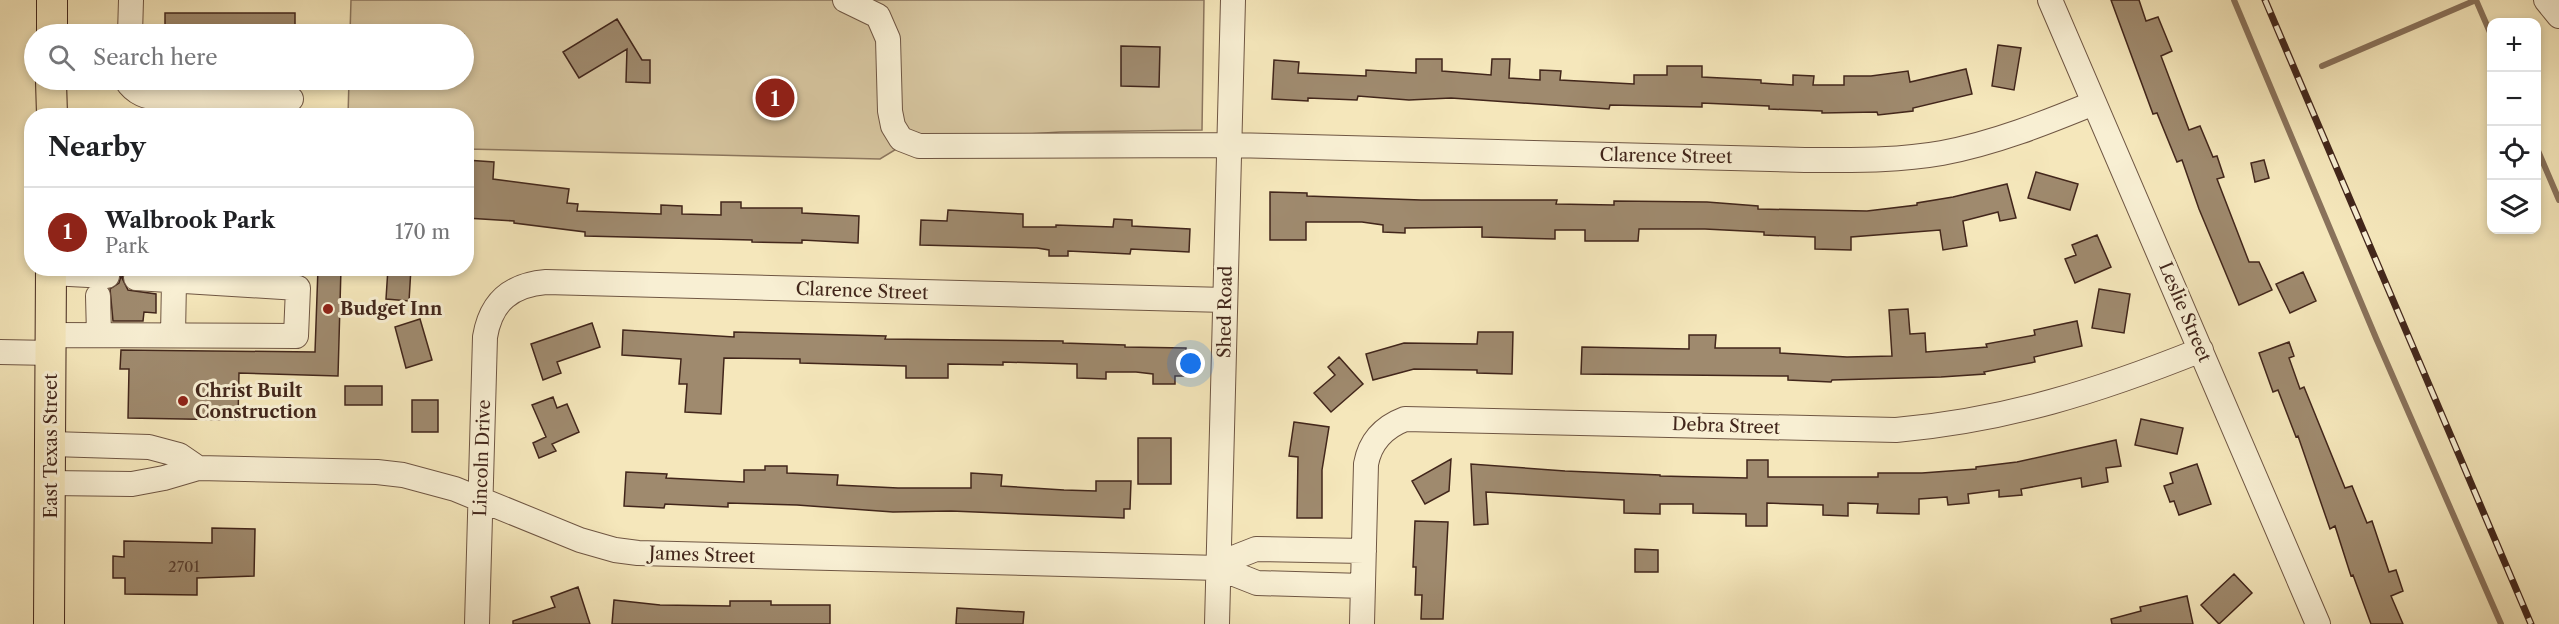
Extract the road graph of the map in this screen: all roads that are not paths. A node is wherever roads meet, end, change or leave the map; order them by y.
1 (52, 0) edge
2 (131, 0) edge
3 (845, 0) edge
4 (1233, 0) edge
5 (2050, 0) edge
6 (2546, 0) edge
7 (2559, 16) edge
8 (52, 24) edge
9 (130, 24) edge
10 (51, 90) edge
11 (132, 90) edge
12 (291, 99) dead end
13 (2094, 103) junction
14 (52, 108) edge
15 (1228, 145) junction
16 (51, 276) edge
17 (68, 276) edge
18 (136, 278) dead end
19 (174, 281) junction
20 (504, 297) joint
21 (1225, 300) junction
22 (99, 335) junction
23 (173, 335) junction
24 (51, 344) junction
25 (2201, 350) junction
26 (0, 352) edge
27 (52, 444) junction
28 (198, 468) junction
29 (50, 483) junction
30 (480, 499) junction
31 (1218, 568) junction
32 (1363, 568) junction
33 (49, 624) edge
34 (477, 624) edge
35 (1217, 624) edge
36 (1362, 624) edge
37 (2318, 624) edge

1 - 8 main road
2 - 9 street
3 - 15 street, Clarence Street
4 - 15 street, Shed Road
5 - 13 street, Leslie Street
6 - 7 street
10 - 14 main road
11 - 12 street
13 - 15 street, Clarence Street
13 - 25 street, Leslie Street
15 - 21 street, Shed Road
16 - 24 main road, East Texas Street
17 - 22 street
18 - 19 street
19 - 23 street
19 - 23 street
20 - 21 street, Clarence Street
20 - 30 street, Lincoln Drive
21 - 31 street, Shed Road
22 - 23 street
22 - 24 street
24 - 26 street
24 - 27 main road, East Texas Street
25 - 32 street, Debra Street
25 - 37 street, Leslie Street
27 - 28 street, James Street
27 - 29 main road, East Texas Street
28 - 29 street, James Street
28 - 30 street, James Street
29 - 33 main road, East Texas Street
30 - 31 street, James Street
30 - 34 street, Lincoln Drive
31 - 32 street, James Street
31 - 32 street
31 - 35 street, Shed Road
32 - 36 street

